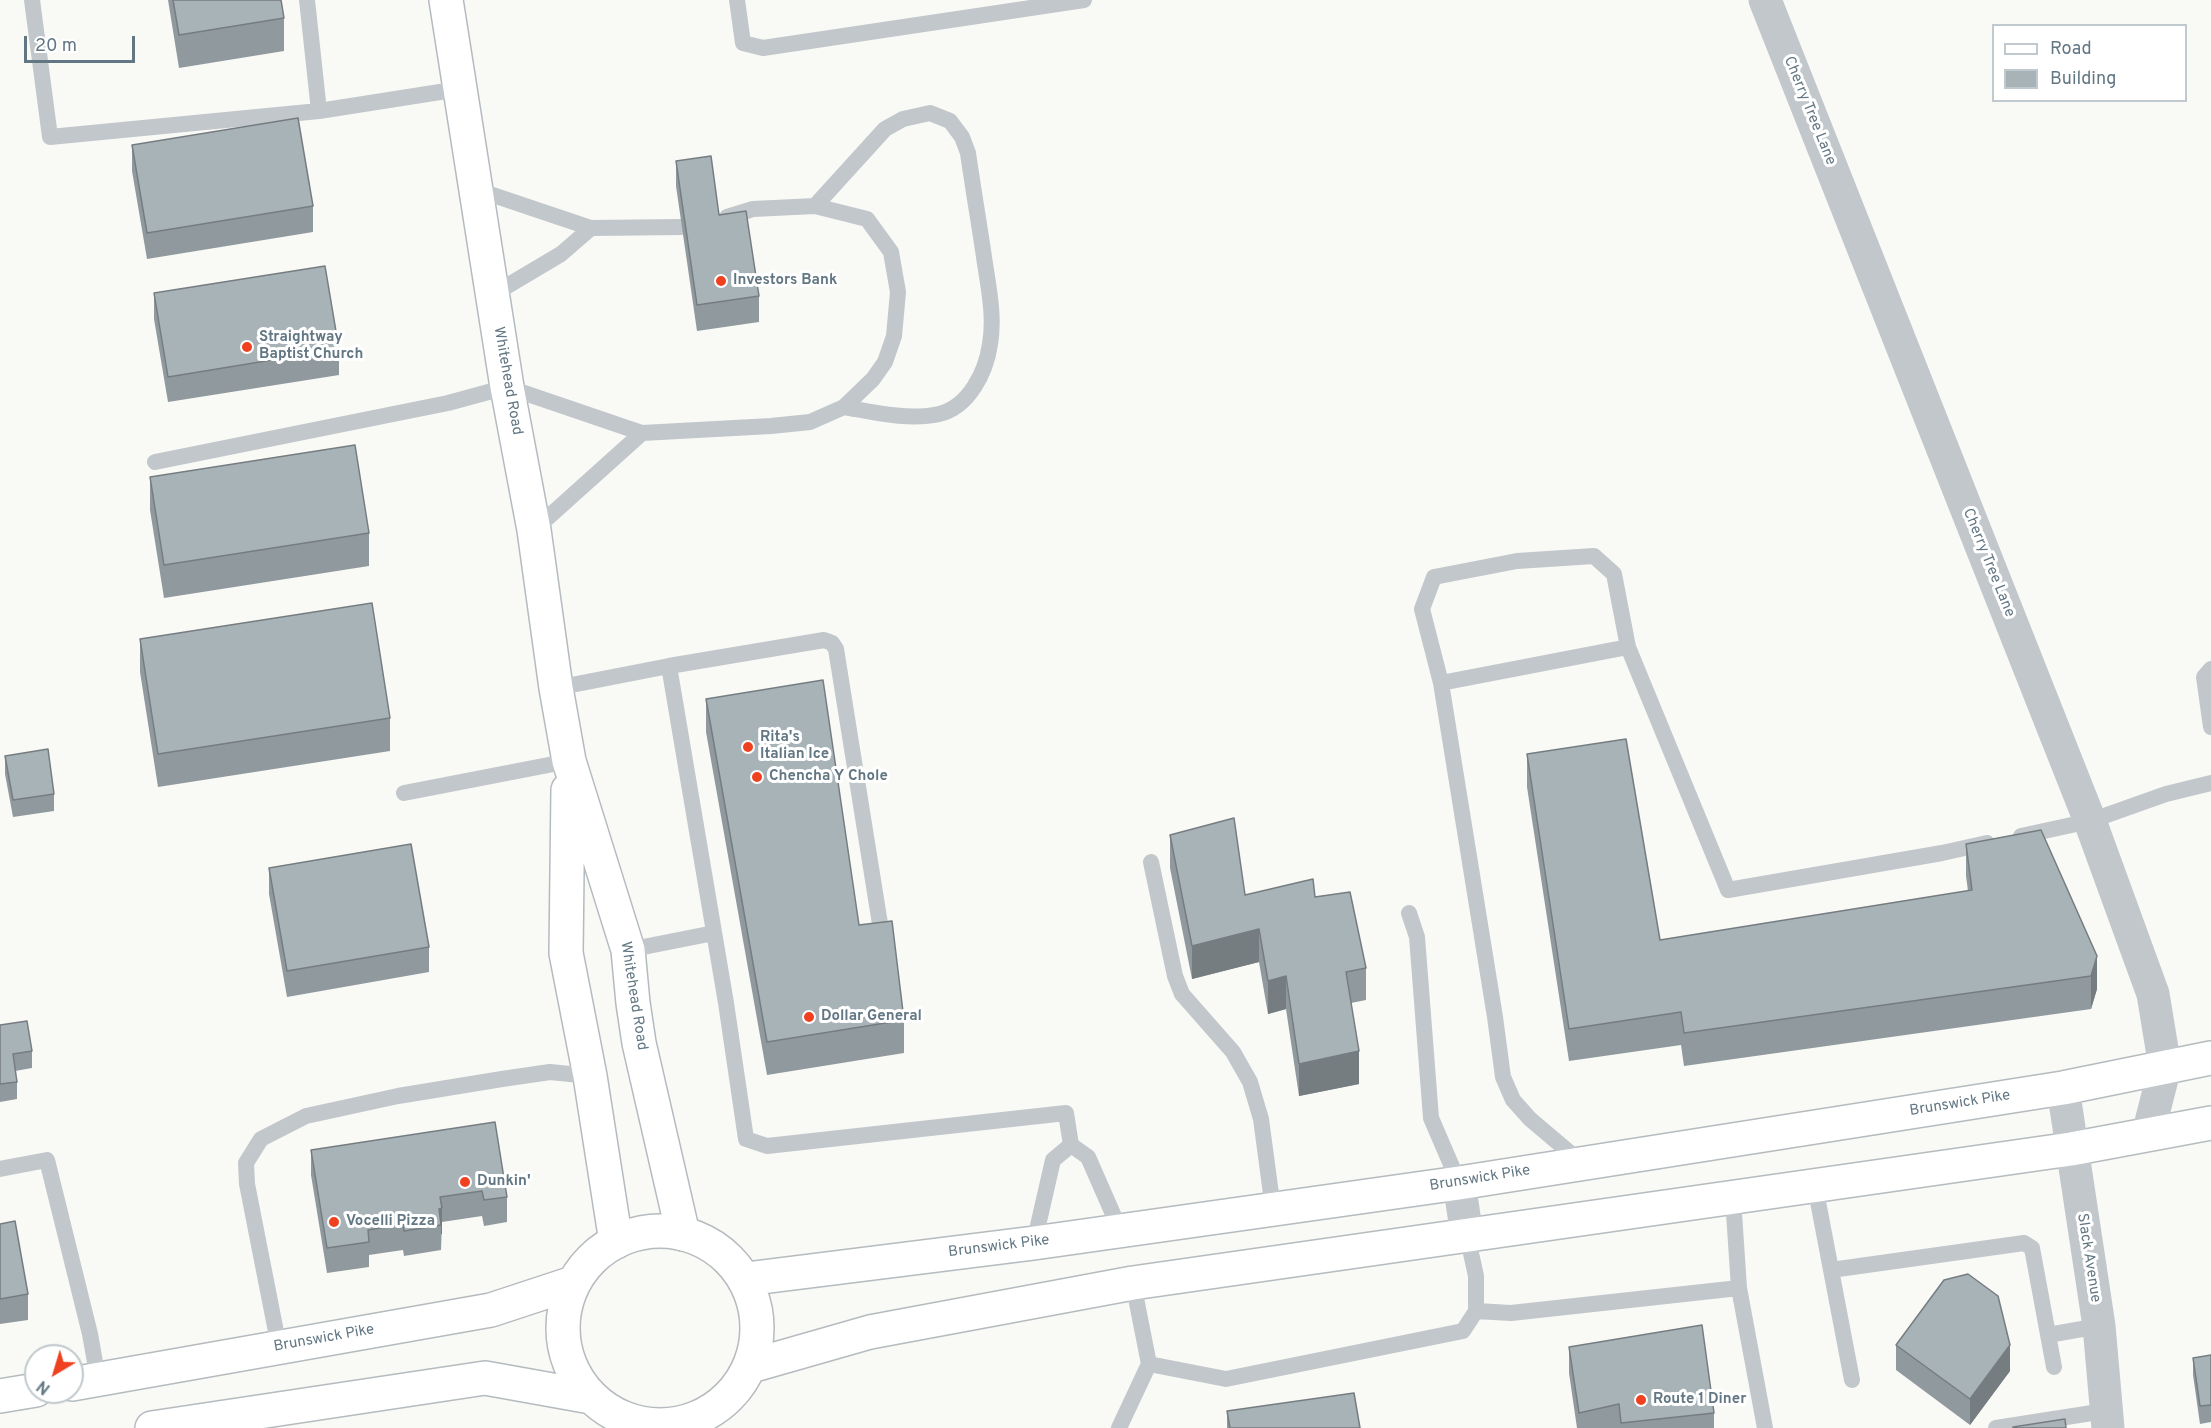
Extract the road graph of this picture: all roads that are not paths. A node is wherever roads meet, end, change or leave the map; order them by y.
1 (32, 0) edge
2 (308, 0) edge
3 (446, 0) edge
4 (737, 0) edge
5 (1084, 0) edge
6 (1765, 0) edge
7 (459, 89) junction
8 (319, 111) junction
9 (475, 189) junction
10 (815, 206) junction
11 (717, 220) edge
12 (682, 227) edge
13 (591, 228) junction
14 (492, 296) junction
15 (507, 387) junction
16 (844, 407) junction
17 (642, 433) junction
18 (155, 462) dead end
19 (534, 530) junction
20 (1628, 647) junction
21 (669, 666) junction
22 (2208, 673) edge
23 (1441, 683) junction
24 (556, 688) junction
25 (2211, 727) edge
26 (569, 761) junction
27 (2211, 783) edge
28 (404, 793) dead end
29 (2090, 821) junction
30 (1151, 862) dead end
31 (1408, 913) dead end
32 (881, 930) edge
33 (714, 933) junction
34 (628, 950) junction
35 (2211, 1058) edge
36 (2165, 1067) junction
37 (590, 1076) junction
38 (2063, 1088) junction
39 (2211, 1124) edge
40 (2148, 1134) junction
41 (1071, 1145) junction
42 (2072, 1149) junction
43 (1583, 1163) junction
44 (0, 1169) edge
45 (1459, 1183) junction
46 (1815, 1186) junction
47 (1733, 1198) junction
48 (1273, 1209) junction
49 (1120, 1230) junction
50 (683, 1234) junction
51 (1467, 1235) junction
52 (616, 1242) junction
53 (1034, 1243) junction
54 (1831, 1270) junction
55 (746, 1279) junction
56 (573, 1282) junction
57 (1133, 1283) junction
58 (1738, 1288) junction
59 (1476, 1311) junction
60 (2099, 1326) junction
61 (2048, 1335) junction
62 (279, 1347) junction
63 (1149, 1364) junction
64 (751, 1366) junction
65 (2054, 1367) dead end
66 (1852, 1380) dead end
67 (85, 1382) edge
68 (24, 1392) edge
69 (0, 1396) edge
70 (591, 1397) junction
71 (2106, 1420) edge
72 (152, 1428) edge
73 (1119, 1428) edge
74 (1765, 1428) edge
75 (1996, 1428) edge

1 - 8 lane
2 - 8 lane
3 - 7 main road, Whitehead Road
4 - 5 lane
6 - 29 street, Cherry Tree Lane
7 - 8 lane
7 - 9 main road, Whitehead Road
9 - 13 lane
9 - 14 main road, Whitehead Road
10 - 11 lane
10 - 16 lane
10 - 16 lane
12 - 13 lane
13 - 14 lane
14 - 15 main road, Whitehead Road
15 - 17 lane
15 - 18 lane
15 - 19 main road, Whitehead Road
16 - 17 lane
17 - 19 lane
19 - 24 main road, Whitehead Road
20 - 23 lane
20 - 23 lane
20 - 29 lane
21 - 24 lane
21 - 32 lane
21 - 33 lane
22 - 25 lane
23 - 43 lane
24 - 26 main road, Whitehead Road
26 - 28 lane
26 - 34 main road, Whitehead Road
26 - 37 main road, Whitehead Road
27 - 29 lane
29 - 36 street, Cherry Tree Lane
30 - 48 lane
31 - 45 lane
33 - 34 lane
33 - 41 lane
34 - 50 main road, Whitehead Road
35 - 36 main road, Brunswick Pike
36 - 38 main road, Brunswick Pike
36 - 40 street, Cherry Tree Lane
37 - 52 main road, Whitehead Road
37 - 62 lane
38 - 42 street, Slack Avenue
38 - 43 main road, Brunswick Pike
39 - 40 main road
40 - 42 main road
41 - 49 lane
41 - 53 lane
42 - 46 main road
42 - 60 street, Slack Avenue
43 - 45 main road, Brunswick Pike
44 - 67 lane
45 - 48 main road, Brunswick Pike
45 - 51 street
46 - 47 main road
46 - 54 lane
47 - 51 main road
47 - 58 lane
48 - 49 main road, Brunswick Pike
49 - 53 main road, Brunswick Pike
50 - 52 main road
50 - 55 main road
51 - 57 main road
51 - 59 lane
52 - 56 main road
53 - 55 main road, Brunswick Pike
54 - 61 lane
54 - 66 lane
55 - 64 main road
56 - 62 main road, Brunswick Pike
56 - 70 main road
57 - 63 lane
57 - 64 main road
58 - 59 lane
58 - 74 lane
59 - 63 lane
60 - 61 lane
60 - 71 street, Slack Avenue
61 - 65 lane
62 - 67 main road, Brunswick Pike
63 - 73 lane
64 - 70 main road
68 - 69 main road
70 - 72 main road
71 - 75 lane

